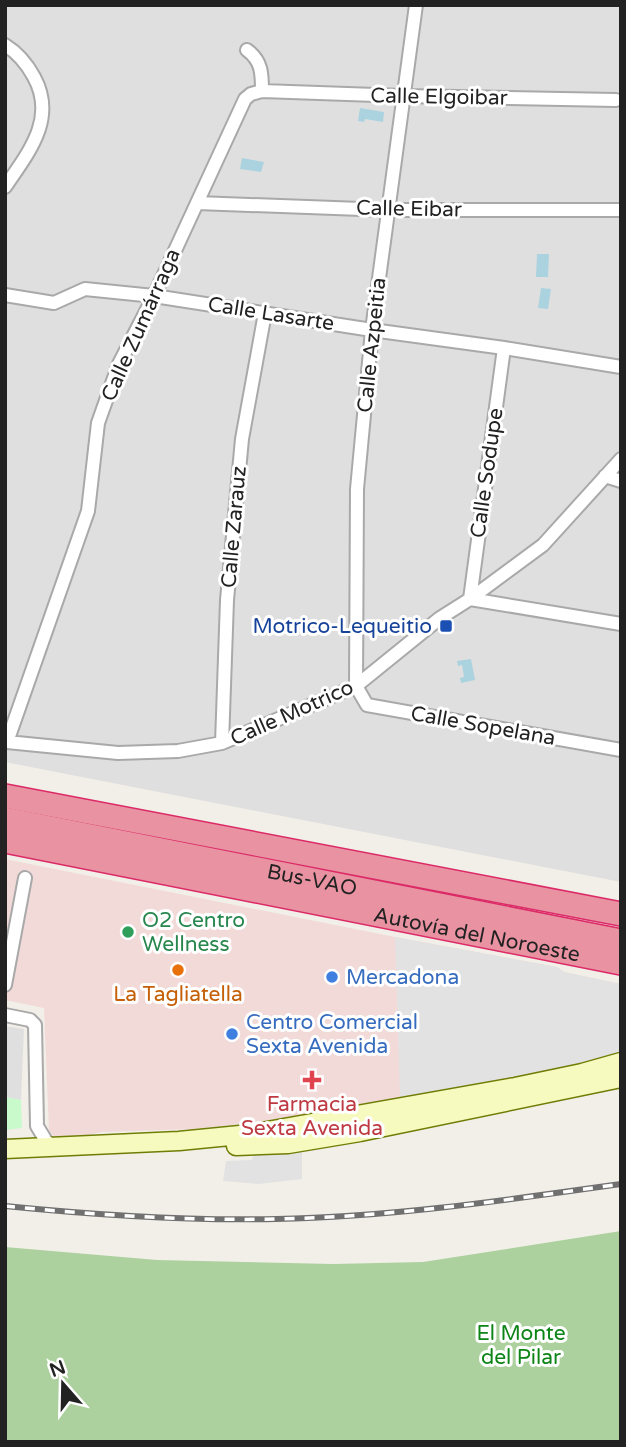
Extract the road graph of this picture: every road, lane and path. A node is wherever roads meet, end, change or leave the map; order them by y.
1 (416, 5) edge
2 (5, 45) edge
3 (247, 50) dead end
4 (262, 91) junction
5 (404, 96) junction
6 (616, 100) dead end
7 (5, 187) edge
8 (197, 203) junction
9 (388, 210) junction
10 (621, 210) edge
11 (5, 295) edge
12 (154, 296) junction
13 (265, 313) junction
14 (372, 330) junction
15 (503, 348) junction
16 (621, 367) edge
17 (621, 460) edge
18 (605, 476) junction
19 (621, 481) edge
20 (470, 599) junction
21 (621, 624) edge
22 (356, 686) junction
23 (6, 742) edge
24 (222, 743) junction
25 (621, 750) edge
26 (5, 796) edge
27 (5, 819) edge
28 (5, 841) edge
29 (25, 878) dead end
30 (621, 914) edge
31 (621, 942) edge
32 (621, 963) edge
33 (5, 985) edge
34 (5, 1015) edge
35 (621, 1062) edge
36 (621, 1078) edge
37 (57, 1148) junction
38 (5, 1149) edge
39 (5, 1157) edge

1 - 5 street, Calle Azpeitia
2 - 7 street
3 - 4 street
4 - 5 street, Calle Elgoibar
4 - 8 street, Calle Zumárraga
5 - 6 street, Calle Elgoibar
5 - 9 street, Calle Azpeitia
8 - 9 street, Calle Eibar
8 - 12 street, Calle Zumárraga
9 - 10 street, Calle Eibar
9 - 14 street, Calle Azpeitia
11 - 12 street, Calle Lasarte
12 - 13 street, Calle Lasarte
12 - 23 street, Calle Zumárraga
13 - 14 street, Calle Lasarte
13 - 24 street, Calle Zarauz
14 - 15 street, Calle Lasarte
14 - 22 street, Calle Azpeitia
15 - 16 street, Calle Lasarte
15 - 20 street, Calle Sodupe
17 - 18 street, Calle Motrico
18 - 19 street
18 - 20 street, Calle Motrico
20 - 21 street
20 - 22 street, Calle Motrico
22 - 24 street, Calle Motrico
22 - 25 street, Calle Sopelana
23 - 24 street, Calle Motrico
26 - 30 highway
27 - 31 highway, Bus-VAO
28 - 32 highway, Autovía del Noroeste
29 - 33 street
34 - 37 street
35 - 37 street
36 - 39 street
37 - 38 street

